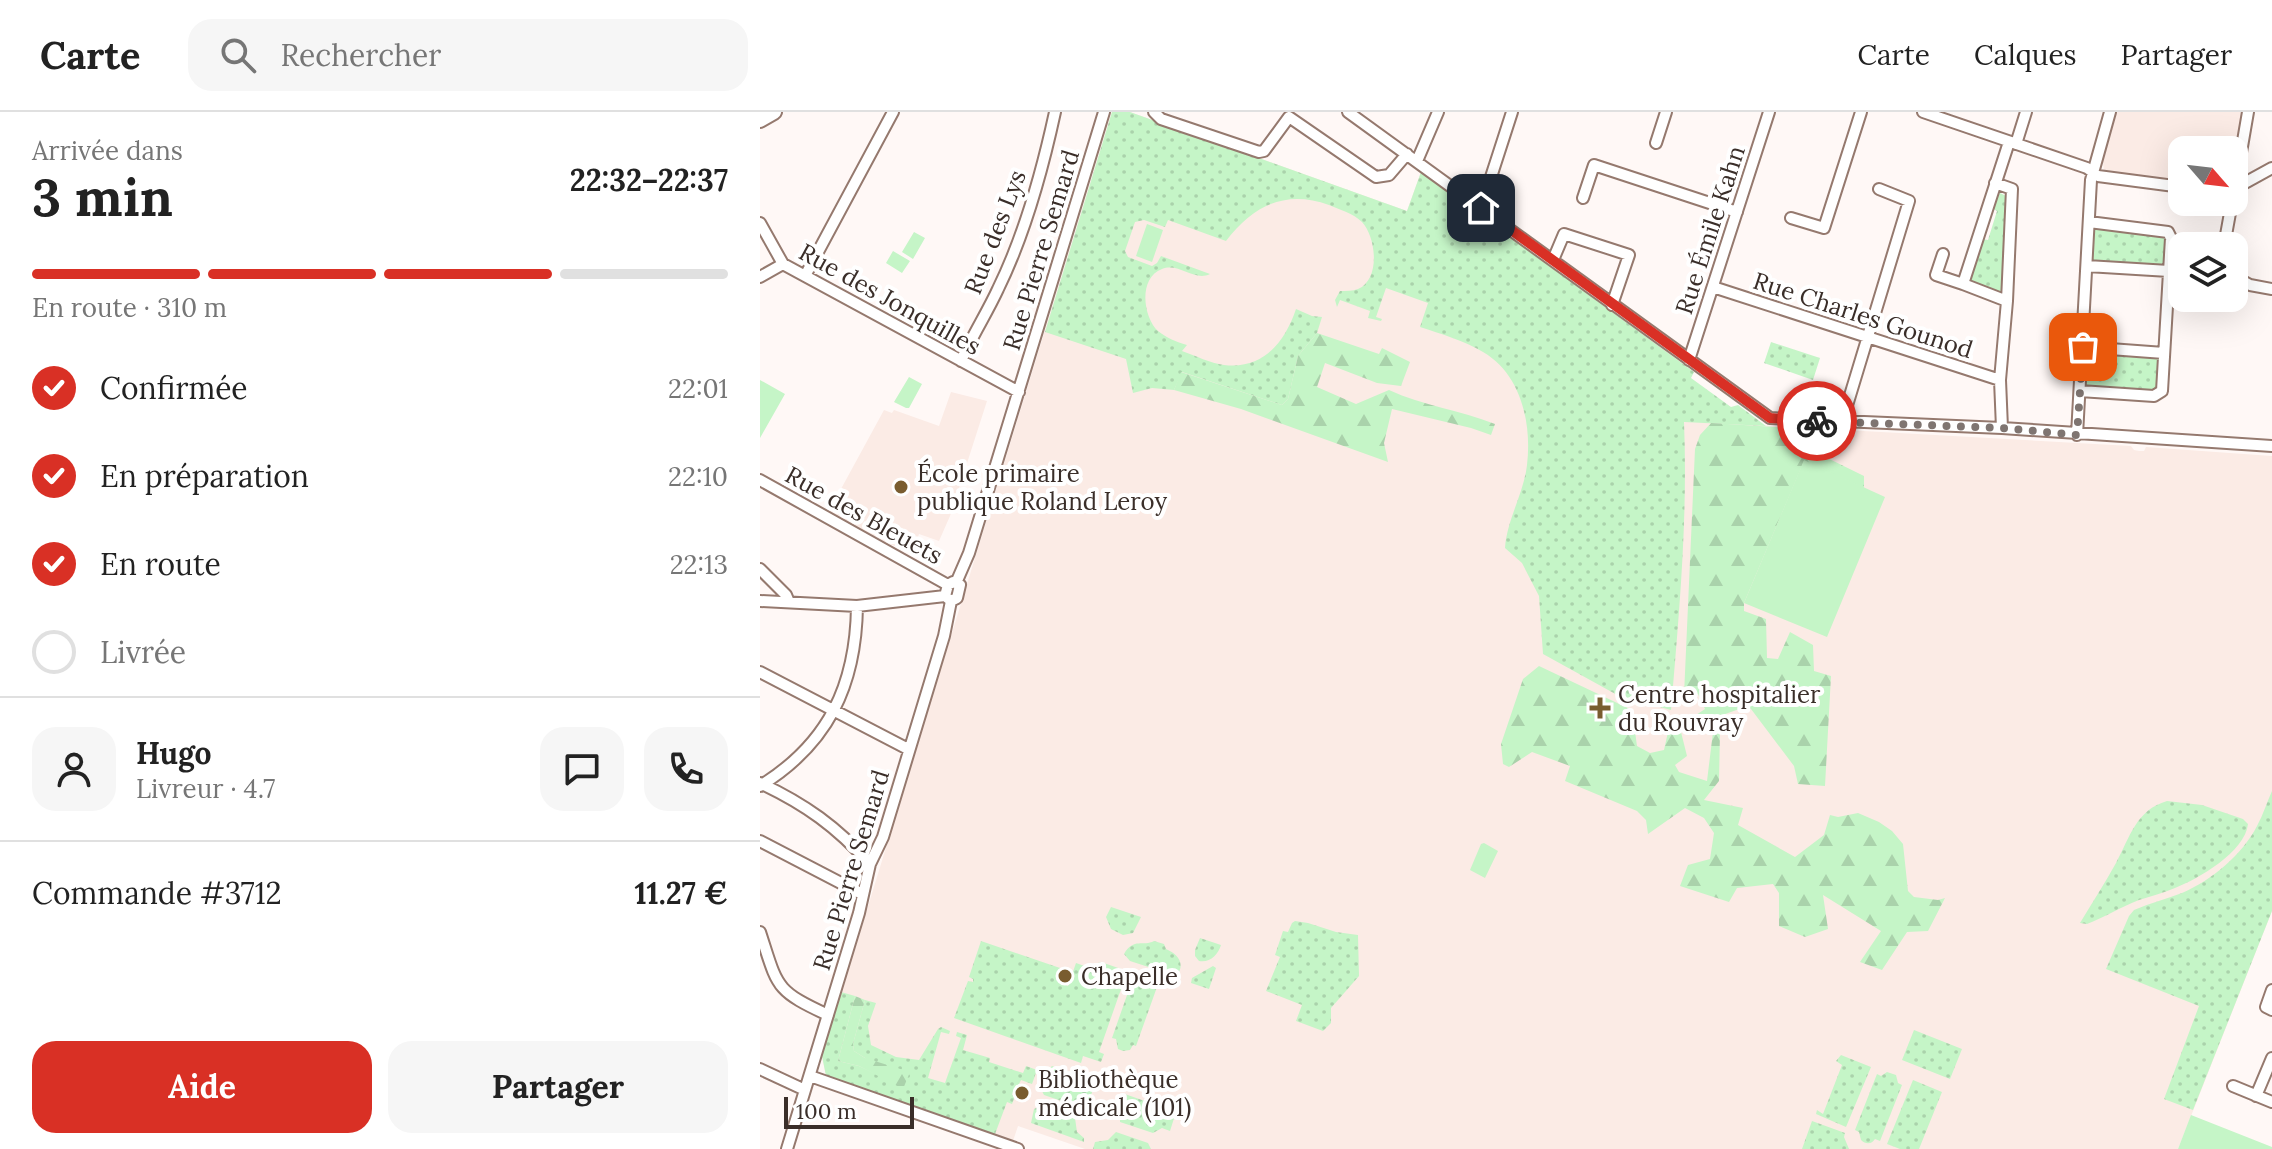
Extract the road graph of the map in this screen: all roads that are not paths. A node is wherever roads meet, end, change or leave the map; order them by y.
1 (892, 112) edge
2 (1104, 112) edge
3 (1154, 112) edge
4 (1348, 112) edge
5 (1438, 112) edge
6 (1512, 112) edge
7 (1666, 112) edge
8 (1769, 112) edge
9 (1861, 112) edge
10 (1923, 112) edge
11 (2026, 112) edge
12 (2110, 112) edge
13 (2248, 112) edge
14 (1051, 113) edge
15 (1939, 114) edge
16 (2244, 136) edge
17 (1656, 143) dead end
18 (2013, 143) junction
19 (1407, 154) junction
20 (1417, 161) junction
21 (2272, 168) edge
22 (2093, 172) junction
23 (2248, 181) edge
24 (1995, 183) junction
25 (2168, 185) edge
26 (1879, 189) dead end
27 (1583, 198) dead end
28 (1481, 208) junction
29 (1737, 212) junction
30 (1791, 218) dead end
31 (2089, 222) junction
32 (760, 223) edge
33 (2168, 232) edge
34 (1943, 254) dead end
35 (1553, 260) junction
36 (783, 264) junction
37 (2087, 266) junction
38 (2168, 271) edge
39 (805, 276) junction
40 (760, 277) edge
41 (1963, 284) junction
42 (2248, 284) edge
43 (1713, 287) junction
44 (2168, 287) edge
45 (2272, 289) edge
46 (2007, 301) junction
47 (1612, 305) junction
48 (1868, 336) junction
49 (2083, 347) junction
50 (2164, 353) junction
51 (1689, 360) junction
52 (961, 361) junction
53 (2000, 380) junction
54 (2080, 391) junction
55 (1019, 392) junction
56 (1842, 422) junction
57 (2002, 428) junction
58 (2077, 435) junction
59 (2272, 446) edge
60 (760, 480) edge
61 (760, 569) edge
62 (950, 591) junction
63 (760, 601) edge
64 (789, 602) junction
65 (857, 606) junction
66 (760, 672) edge
67 (834, 710) junction
68 (908, 749) junction
69 (761, 785) edge
70 (760, 841) edge
71 (870, 864) junction
72 (862, 894) junction
73 (760, 932) edge
74 (2272, 990) edge
75 (2269, 1009) edge
76 (828, 1015) junction
77 (2272, 1058) edge
78 (760, 1069) edge
79 (810, 1076) junction
80 (2233, 1086) dead end
81 (805, 1090) junction
82 (2256, 1096) junction
83 (2272, 1102) edge
84 (787, 1149) edge
85 (1018, 1149) edge

1 - 39 street
2 - 55 street, Rue Pierre Semard
3 - 19 street
4 - 19 street
5 - 20 street
6 - 28 street
7 - 17 street
8 - 29 street, Rue Émile Kahn
9 - 30 street
10 - 15 street
11 - 18 street
12 - 22 street
13 - 16 street
14 - 52 street, Rue des Lys
15 - 18 street
18 - 22 street
18 - 24 street
19 - 20 street
20 - 28 street
21 - 23 street
22 - 25 street
22 - 31 street
24 - 41 street
24 - 46 street
26 - 48 street
27 - 29 street
28 - 35 street
29 - 43 street, Rue Émile Kahn
31 - 33 street
31 - 37 street
32 - 36 street, Rue des Jonquilles
34 - 41 street
35 - 47 street
35 - 47 street
36 - 39 street, Rue des Jonquilles
36 - 40 street
37 - 38 street
37 - 49 street
39 - 52 street, Rue des Jonquilles
41 - 46 street
42 - 45 street
43 - 48 street, Rue Charles Gounod
43 - 51 street, Rue Émile Kahn
44 - 50 street
46 - 53 street
47 - 51 street
48 - 53 street, Rue Charles Gounod
48 - 56 street
49 - 50 street
49 - 54 street
50 - 54 street
51 - 56 street
52 - 55 street, Rue des Jonquilles
53 - 57 street
54 - 58 street
55 - 62 street, Rue Pierre Semard
56 - 57 street
57 - 58 street
58 - 59 street
60 - 62 street, Rue des Bleuets
61 - 64 street
62 - 65 street
62 - 68 street, Rue Pierre Semard
63 - 64 street
64 - 65 street
65 - 67 street
66 - 67 street
67 - 68 street
67 - 69 street
68 - 71 street, Rue Pierre Semard
69 - 71 street
70 - 72 street
71 - 72 street, Rue Pierre Semard
72 - 76 street, Rue Pierre Semard
73 - 76 street
74 - 75 street
76 - 79 street, Rue Pierre Semard
77 - 82 street
78 - 81 street
79 - 81 street, Rue Pierre Semard
79 - 85 street
80 - 82 street
81 - 84 street, Rue Pierre Semard
82 - 83 street

